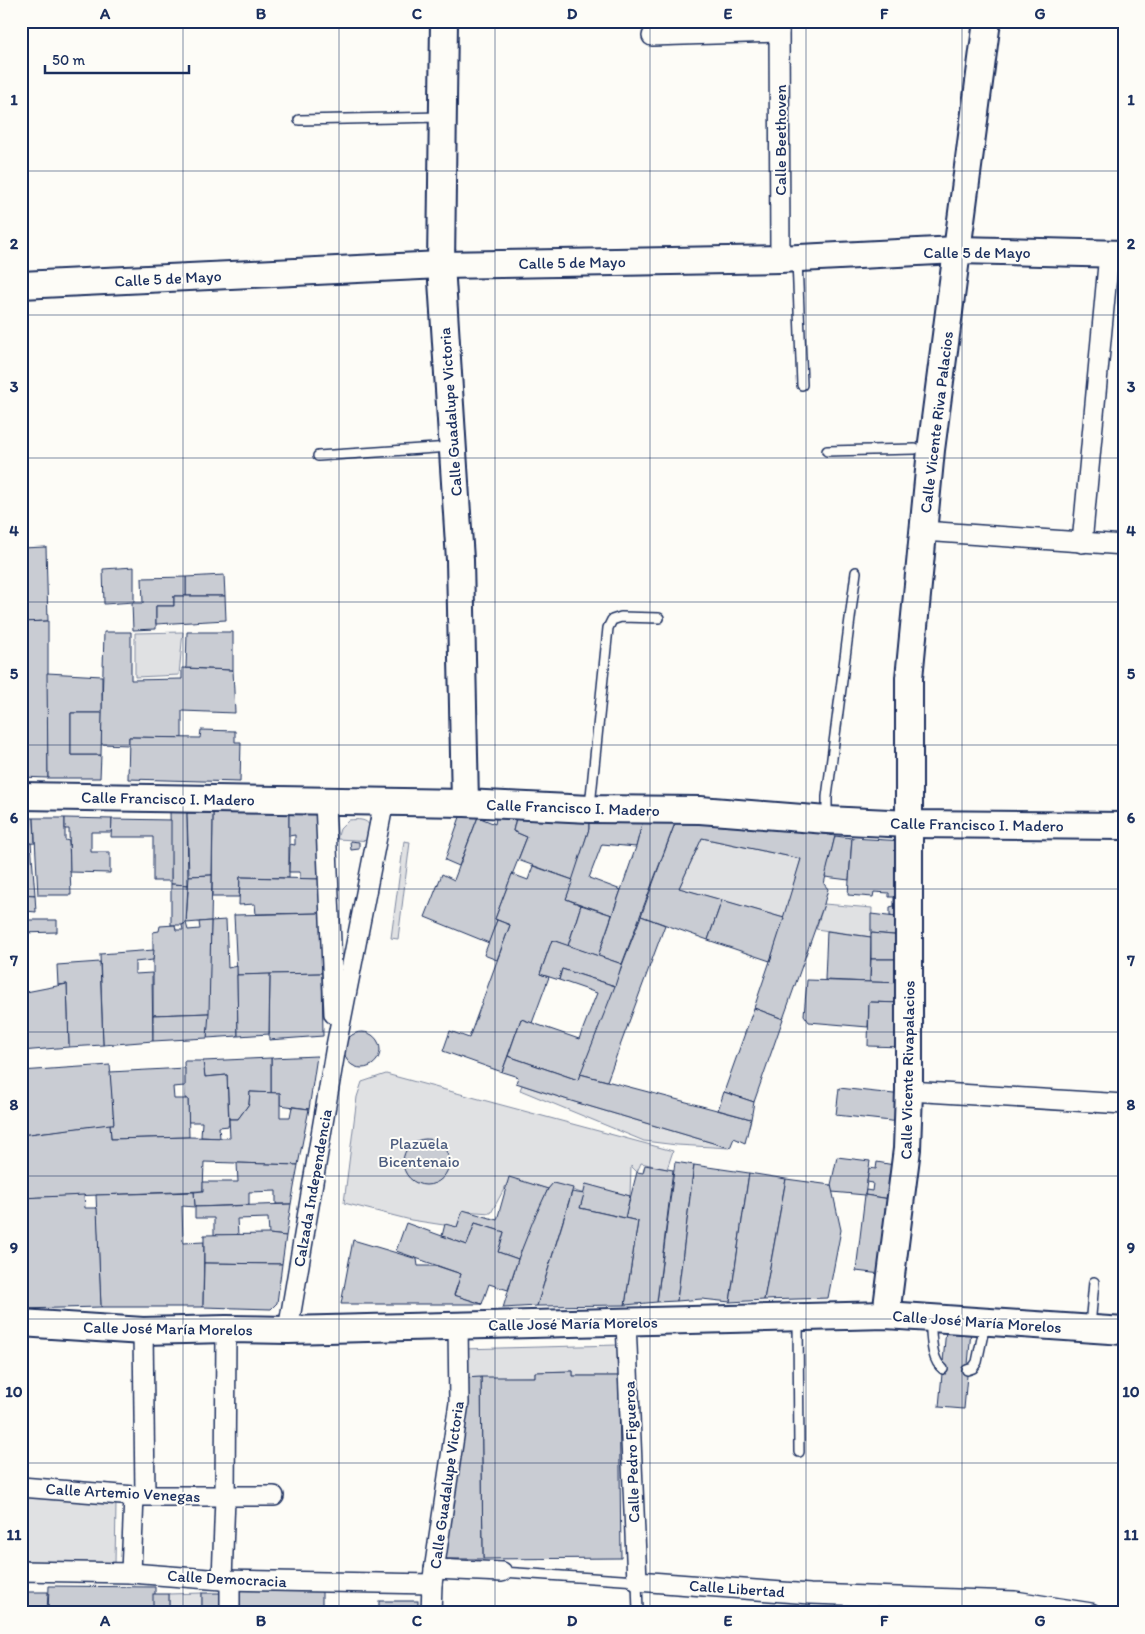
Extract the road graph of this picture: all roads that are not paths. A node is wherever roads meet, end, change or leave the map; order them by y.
1 (444, 21) edge
2 (987, 21) edge
3 (779, 27) edge
4 (652, 36) dead end
5 (442, 117) junction
6 (299, 120) dead end
7 (957, 250) junction
8 (1116, 254) edge
9 (788, 258) junction
10 (441, 265) junction
11 (21, 285) edge
12 (802, 384) dead end
13 (453, 447) junction
14 (923, 449) junction
15 (827, 451) dead end
16 (318, 456) dead end
17 (923, 530) junction
18 (1082, 543) junction
19 (1124, 545) edge
20 (856, 572) dead end
21 (659, 618) dead end
22 (21, 796) edge
23 (325, 801) junction
24 (384, 801) junction
25 (465, 803) junction
26 (590, 809) junction
27 (827, 820) junction
28 (909, 824) junction
29 (1124, 826) edge
30 (336, 1046) junction
31 (909, 1091) junction
32 (1124, 1104) edge
33 (1094, 1282) dead end
34 (886, 1315) junction
35 (799, 1317) junction
36 (929, 1318) junction
37 (626, 1322) junction
38 (986, 1322) junction
39 (21, 1323) edge
40 (458, 1325) junction
41 (226, 1328) junction
42 (1089, 1328) junction
43 (143, 1330) junction
44 (288, 1330) junction
45 (1124, 1331) edge
46 (943, 1369) dead end
47 (967, 1370) dead end
48 (799, 1452) dead end
49 (21, 1487) edge
50 (140, 1496) junction
51 (274, 1496) dead end
52 (225, 1497) junction
53 (21, 1570) edge
54 (502, 1572) joint
55 (131, 1573) junction
56 (433, 1577) junction
57 (226, 1580) junction
58 (637, 1581) junction
59 (230, 1613) edge
60 (431, 1613) edge
61 (638, 1613) edge
62 (1091, 1613) edge

1 - 5 main road, Calle Guadalupe Victoria
2 - 7 main road, Calle Vicente Riva Palacios
3 - 4 street
3 - 9 street, Calle Beethoven
5 - 6 lane
5 - 10 main road, Calle Guadalupe Victoria
7 - 8 main road, Calle 5 de Mayo
7 - 9 main road, Calle 5 de Mayo
7 - 14 main road, Calle Vicente Riva Palacios
8 - 18 street
9 - 10 main road, Calle 5 de Mayo
9 - 12 lane
10 - 11 main road, Calle 5 de Mayo
10 - 13 main road, Calle Guadalupe Victoria
13 - 16 lane
13 - 25 main road, Calle Guadalupe Victoria
14 - 15 lane
14 - 17 main road, Calle Vicente Riva Palacios
17 - 18 street
17 - 28 main road, Calle Vicente Riva Palacios
18 - 19 street
20 - 27 lane
21 - 26 lane
22 - 23 main road, Calle Francisco I. Madero
23 - 24 main road, Calle Francisco I. Madero
23 - 30 street, Calzada Independencia
24 - 25 main road, Calle Francisco I. Madero
24 - 30 street, Calzada Independencia
25 - 26 main road, Calle Francisco I. Madero
26 - 27 main road, Calle Francisco I. Madero
27 - 28 main road, Calle Francisco I. Madero
28 - 29 main road, Calle Francisco I. Madero
28 - 31 main road, Calle Vicente Rivapalacios
30 - 44 street, Calzada Independencia
31 - 32 street
31 - 34 main road, Calle Vicente Rivapalacios
33 - 42 lane
34 - 35 main road, Calle José María Morelos
34 - 36 main road, Calle José María Morelos
35 - 37 main road, Calle José María Morelos
35 - 48 lane
36 - 38 main road, Calle José María Morelos
36 - 46 lane
37 - 40 main road, Calle José María Morelos
37 - 58 street, Calle Pedro Figueroa
38 - 42 main road, Calle José María Morelos
38 - 47 lane
39 - 43 main road, Calle José María Morelos
40 - 44 main road, Calle José María Morelos
40 - 56 street, Calle Guadalupe Victoria
41 - 43 main road, Calle José María Morelos
41 - 44 main road, Calle José María Morelos
41 - 52 street
42 - 45 main road, Calle José María Morelos
43 - 50 street
49 - 50 street, Calle Artemio Venegas
50 - 52 street, Calle Artemio Venegas
50 - 55 street
51 - 52 street, Calle Artemio Venegas
52 - 57 street
53 - 55 street, Calle Democracia
54 - 56 street, Calle Democracia
54 - 58 lane, Calle Libertad
55 - 57 street, Calle Democracia
56 - 57 street, Calle Democracia
56 - 60 street, Calle Guadalupe Victoria
57 - 59 street
58 - 61 lane
58 - 62 street, Calle Libertad

